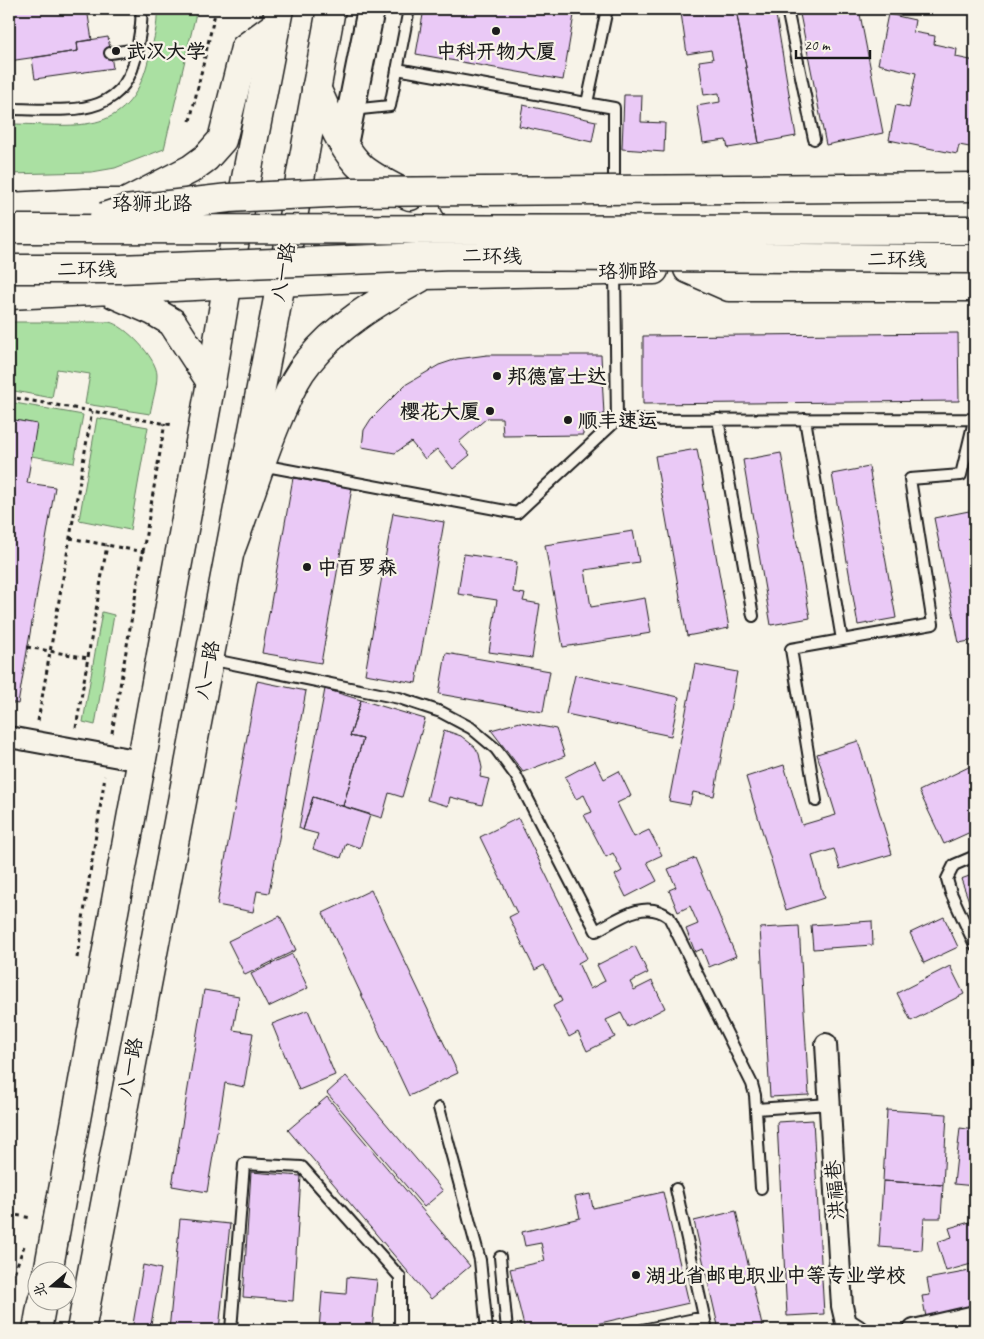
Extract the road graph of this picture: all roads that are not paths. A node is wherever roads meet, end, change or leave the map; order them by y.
1 (141, 9) edge
2 (331, 9) edge
3 (371, 9) edge
4 (409, 9) edge
5 (607, 9) edge
6 (787, 9) edge
7 (277, 17) edge
8 (138, 49) junction
9 (110, 53) dead end
10 (398, 69) junction
11 (316, 88) junction
12 (587, 103) junction
13 (9, 109) edge
14 (350, 110) junction
15 (814, 139) dead end
16 (344, 145) junction
17 (975, 187) edge
18 (125, 203) junction
19 (241, 204) junction
20 (295, 204) junction
21 (425, 204) junction
22 (614, 206) junction
23 (9, 207) edge
24 (975, 208) edge
25 (71, 227) junction
26 (9, 229) edge
27 (975, 230) edge
28 (975, 259) edge
29 (9, 269) edge
30 (688, 269) junction
31 (975, 270) edge
32 (615, 271) junction
33 (425, 275) junction
34 (282, 283) junction
35 (228, 286) junction
36 (975, 287) edge
37 (108, 291) junction
38 (9, 295) edge
39 (211, 382) junction
40 (975, 418) edge
41 (718, 419) junction
42 (805, 419) junction
43 (617, 420) junction
44 (260, 465) junction
45 (230, 551) junction
46 (753, 616) dead end
47 (842, 640) junction
48 (209, 659) junction
49 (9, 737) edge
50 (141, 761) junction
51 (816, 801) dead end
52 (975, 856) edge
53 (975, 945) edge
54 (826, 1044) dead end
55 (829, 1104) junction
56 (439, 1108) dead end
57 (756, 1109) junction
58 (761, 1188) dead end
59 (676, 1189) dead end
60 (500, 1257) dead end
61 (50, 1262) edge
62 (40, 1312) edge
63 (704, 1316) junction
64 (975, 1316) edge
65 (36, 1330) edge
66 (81, 1330) edge
67 (231, 1330) edge
68 (400, 1330) edge
69 (487, 1330) edge
70 (507, 1330) edge
71 (642, 1330) edge
72 (707, 1330) edge
73 (857, 1330) edge
74 (914, 1330) edge

1 - 8 lane
2 - 11 main road, 八一路
3 - 14 street
4 - 10 lane
5 - 12 lane
6 - 15 lane
7 - 18 main road
7 - 19 main road
8 - 9 lane
8 - 13 lane
10 - 12 lane
10 - 14 lane
11 - 16 main road
11 - 20 main road, 八一路
12 - 22 lane
14 - 16 street
16 - 21 main road
17 - 25 main road, bridge
18 - 19 main road, 珞狮北路
18 - 23 main road, 珞狮北路
19 - 20 main road, 珞狮北路
19 - 35 main road
20 - 21 main road
20 - 34 main road, 八一路
21 - 22 main road
22 - 24 main road
25 - 26 main road, 二环线, bridge
25 - 27 main road, 二环线, bridge
28 - 29 main road, 二环线, bridge
30 - 31 main road, 珞狮路
30 - 32 main road, 珞狮路
30 - 36 main road
32 - 33 main road, 珞狮路
32 - 43 lane
33 - 34 main road, 珞狮路
33 - 44 main road
34 - 35 main road
34 - 45 main road, 八一路
35 - 37 main road
35 - 39 main road
37 - 38 main road
37 - 39 main road
39 - 50 main road
40 - 42 lane
40 - 47 lane
41 - 42 lane
41 - 43 lane
41 - 46 lane
42 - 47 lane
43 - 44 lane
44 - 45 main road
45 - 48 main road, 八一路
47 - 51 lane
48 - 57 lane
48 - 66 main road, 八一路
49 - 50 street
50 - 61 main road
52 - 53 lane
54 - 55 street, 洪福巷
55 - 57 lane
55 - 73 street, 洪福巷
56 - 69 lane
57 - 58 lane
59 - 63 lane
60 - 70 lane
62 - 65 main road
63 - 71 lane
63 - 72 lane
64 - 74 street
67 - 68 lane

